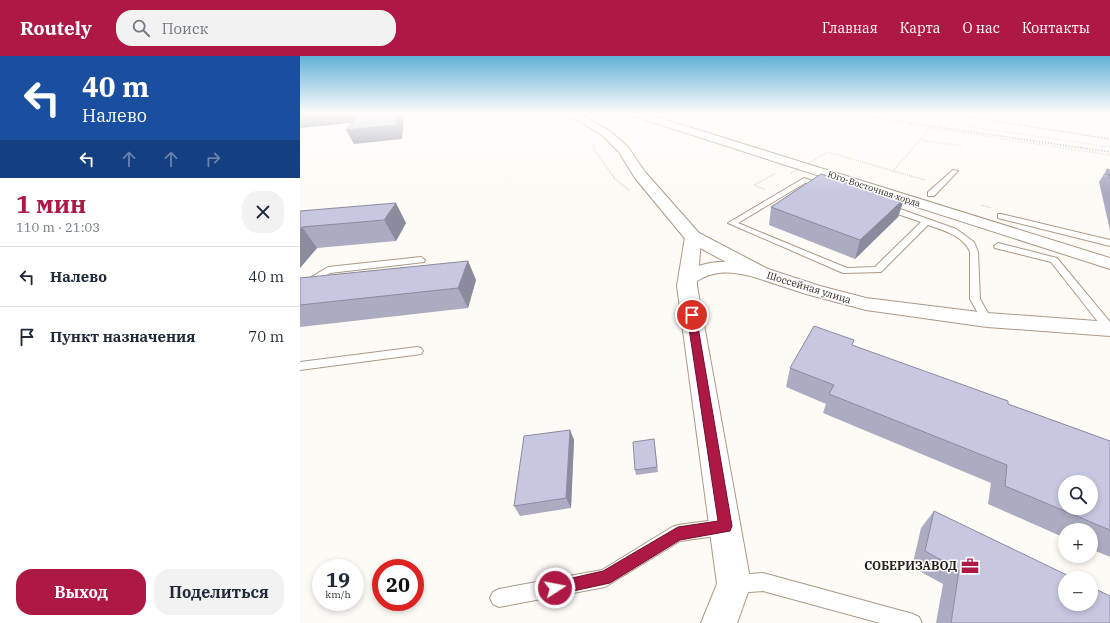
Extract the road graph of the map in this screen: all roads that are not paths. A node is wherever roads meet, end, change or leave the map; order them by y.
1 (613, 140) edge
2 (720, 140) edge
3 (761, 140) edge
4 (955, 172) dead end
5 (833, 190) edge
6 (936, 190) junction
7 (876, 204) edge
8 (1001, 216) junction
9 (927, 221) junction
10 (693, 236) junction
11 (1110, 243) edge
12 (998, 246) dead end
13 (1110, 248) edge
14 (421, 260) dead end
15 (1110, 264) edge
16 (761, 273) junction
17 (688, 278) junction
18 (300, 288) edge
19 (988, 320) junction
20 (1110, 330) edge
21 (417, 351) dead end
22 (300, 366) edge
23 (726, 526) junction
24 (734, 584) junction
25 (499, 598) dead end
26 (719, 623) edge
27 (913, 623) edge

1 - 10 main road, Шоссейная улица
2 - 15 main road, Юго-Восточная хорда
3 - 6 main road, Юго-Восточная хорда
4 - 6 lane
5 - 9 lane
6 - 8 main road, Юго-Восточная хорда
7 - 9 lane
8 - 11 lane
8 - 13 main road, Юго-Восточная хорда
9 - 19 lane
10 - 16 main road, Шоссейная улица
10 - 17 main road
12 - 20 lane
14 - 18 lane
16 - 17 main road
16 - 19 main road, Шоссейная улица
17 - 23 main road
19 - 20 main road, Шоссейная улица
21 - 22 lane
23 - 24 main road
23 - 25 lane
24 - 26 main road
24 - 27 lane

